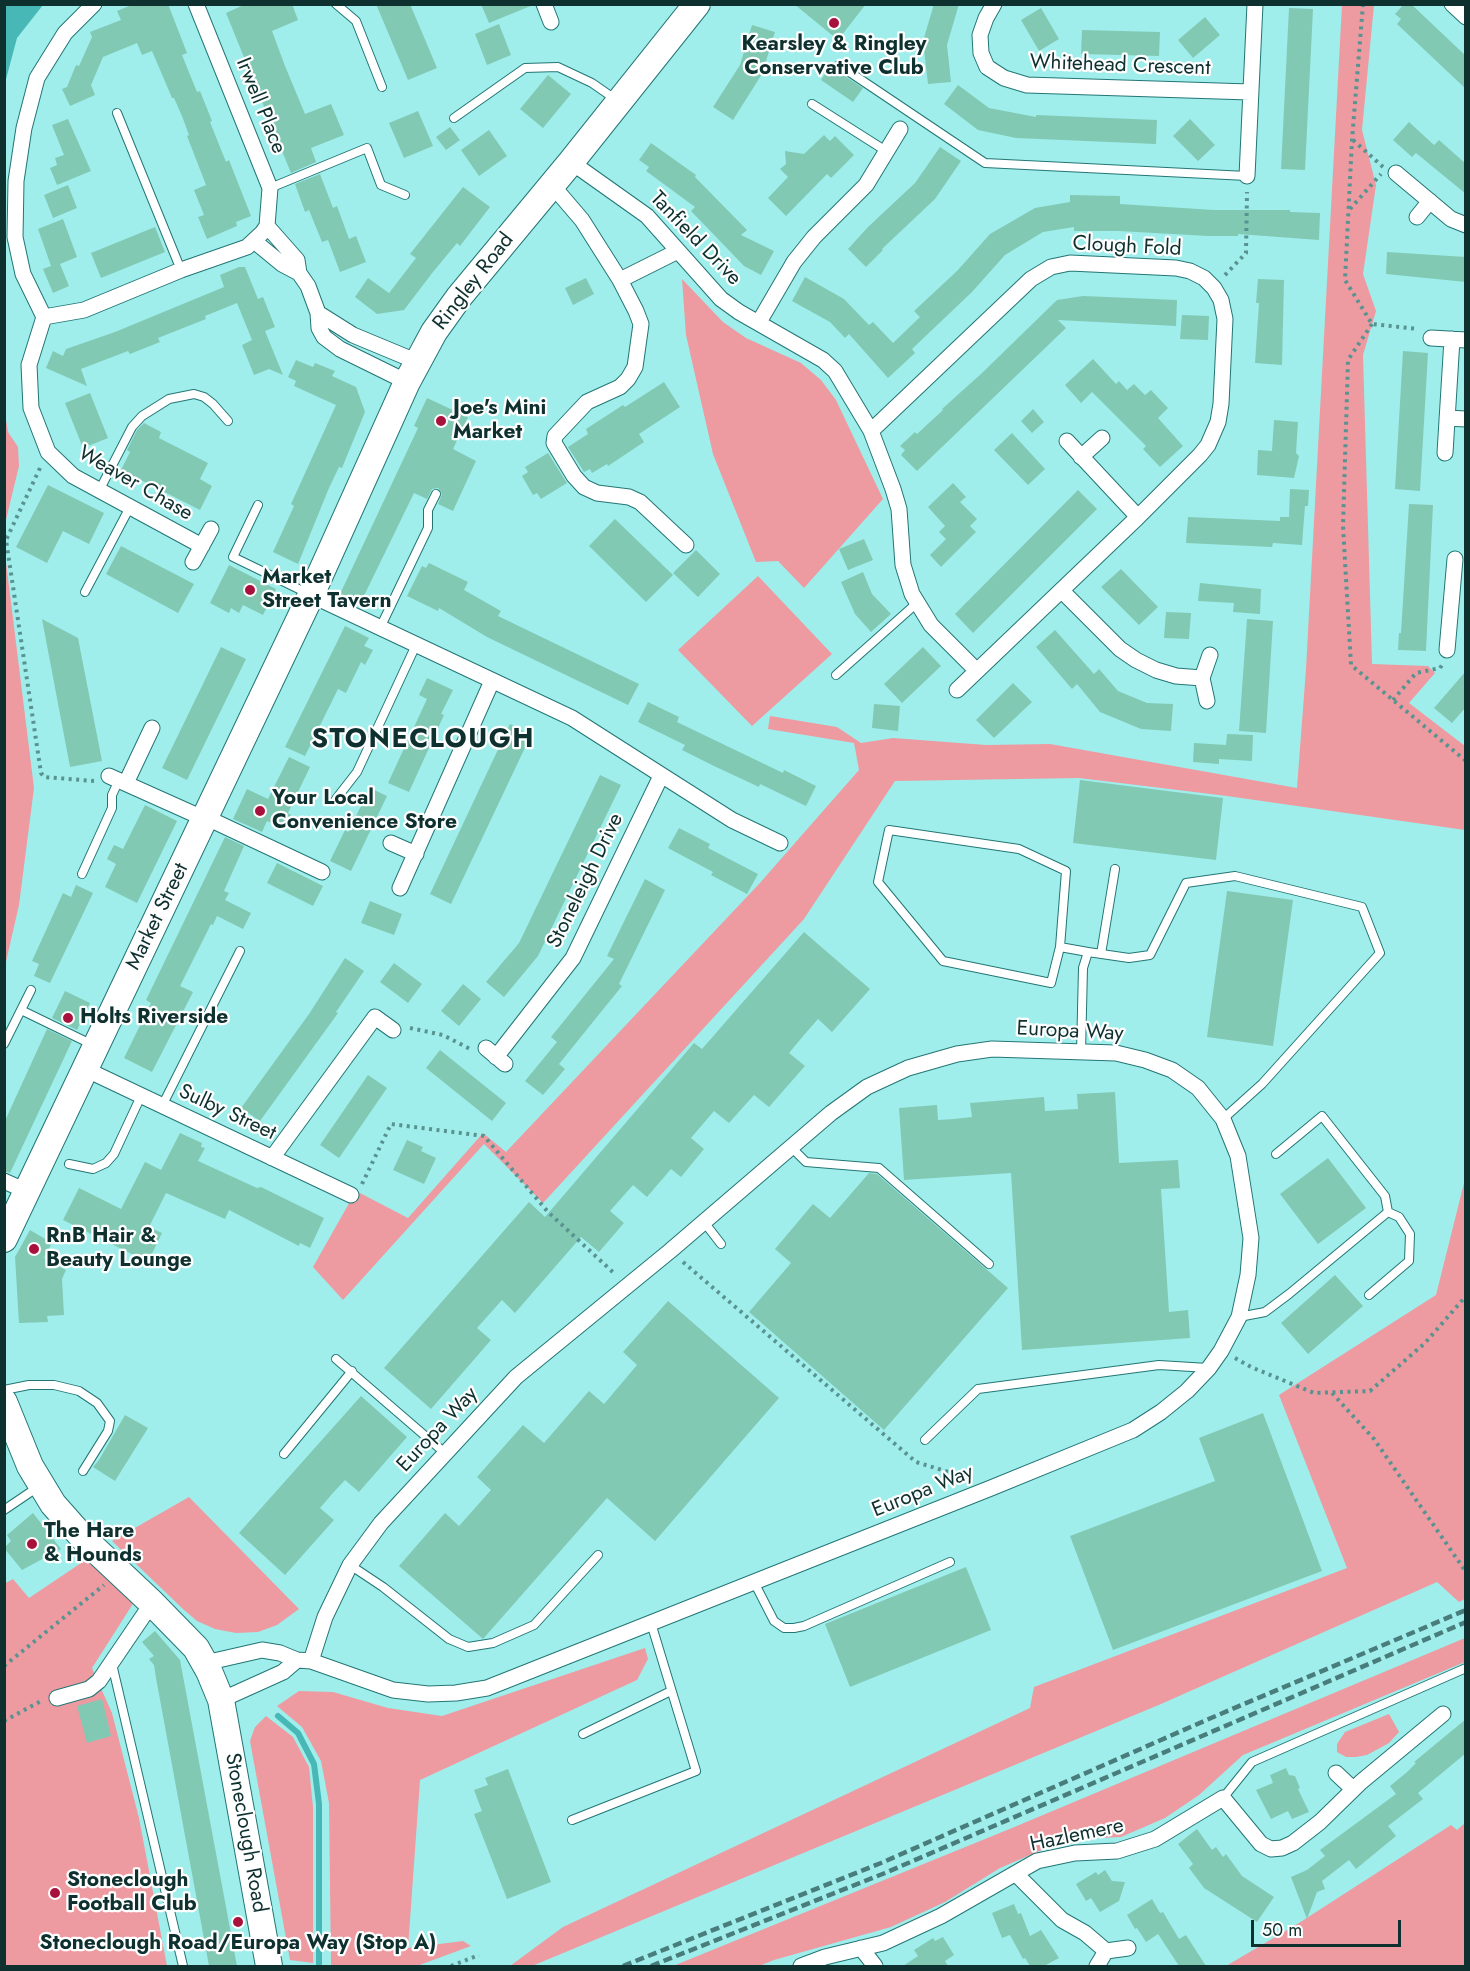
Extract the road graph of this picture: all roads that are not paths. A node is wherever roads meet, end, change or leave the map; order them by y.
1 (94, 4) edge
2 (196, 4) edge
3 (336, 4) edge
4 (544, 4) edge
5 (697, 4) edge
6 (994, 4) edge
7 (1255, 4) edge
8 (1452, 4) edge
9 (1466, 17) edge
10 (551, 22) dead end
11 (839, 65) dead end
12 (382, 87) dead end
13 (1250, 92) junction
14 (619, 102) junction
15 (812, 104) dead end
16 (117, 113) dead end
17 (454, 118) dead end
18 (900, 129) dead end
19 (886, 151) junction
20 (571, 162) junction
21 (1391, 171) road end
22 (1247, 176) joint
23 (552, 185) junction
24 (270, 188) junction
25 (405, 195) dead end
26 (1430, 201) junction
27 (1417, 217) dead end
28 (267, 225) junction
29 (1466, 225) edge
30 (254, 241) junction
31 (678, 251) junction
32 (181, 270) junction
33 (299, 273) junction
34 (620, 280) junction
35 (318, 312) junction
36 (44, 317) junction
37 (759, 322) junction
38 (1431, 338) road end
39 (1459, 340) edge
40 (412, 372) junction
41 (1447, 418) junction
42 (1466, 419) edge
43 (228, 421) dead end
44 (871, 431) junction
45 (1102, 438) dead end
46 (1067, 441) dead end
47 (1445, 453) dead end
48 (1081, 457) junction
49 (99, 490) junction
50 (436, 494) dead end
51 (258, 505) dead end
52 (130, 507) junction
53 (1138, 517) junction
54 (211, 529) dead end
55 (686, 545) dead end
56 (202, 546) junction
57 (1455, 559) dead end
58 (193, 562) dead end
59 (1459, 583) edge
60 (1062, 591) junction
61 (84, 592) dead end
62 (311, 595) junction
63 (917, 603) junction
64 (380, 628) junction
65 (416, 645) junction
66 (1447, 650) road end
67 (1210, 655) dead end
68 (977, 671) junction
69 (836, 675) dead end
70 (1202, 678) junction
71 (492, 681) junction
72 (957, 690) dead end
73 (1207, 701) dead end
74 (152, 728) dead end
75 (661, 776) junction
76 (118, 780) junction
77 (336, 799) dead end
78 (205, 818) junction
79 (391, 843) dead end
80 (780, 843) dead end
81 (416, 854) junction
82 (1115, 869) dead end
83 (322, 872) dead end
84 (82, 873) dead end
85 (400, 888) dead end
86 (1060, 947) junction
87 (240, 951) dead end
88 (1088, 952) junction
89 (1101, 954) junction
90 (32, 990) dead end
91 (21, 1011) junction
92 (393, 1030) road end
93 (4, 1044) edge
94 (95, 1046) junction
95 (1081, 1052) junction
96 (495, 1057) road end
97 (84, 1069) junction
98 (141, 1096) junction
99 (162, 1106) junction
100 (1223, 1119) junction
101 (791, 1147) junction
102 (1276, 1154) dead end
103 (272, 1158) junction
104 (69, 1164) dead end
105 (15, 1186) edge
106 (351, 1195) road end
107 (1388, 1212) junction
108 (704, 1222) junction
109 (4, 1239) edge
110 (721, 1244) dead end
111 (989, 1264) dead end
112 (1370, 1295) dead end
113 (1239, 1317) junction
114 (336, 1359) dead end
115 (1209, 1368) junction
116 (352, 1371) junction
117 (4, 1390) edge
118 (4, 1402) edge
119 (925, 1440) dead end
120 (445, 1452) junction
121 (284, 1454) dead end
122 (83, 1471) dead end
123 (41, 1484) junction
124 (4, 1510) edge
125 (598, 1555) dead end
126 (950, 1562) dead end
127 (350, 1565) junction
128 (754, 1582) junction
129 (152, 1603) junction
130 (651, 1623) junction
131 (304, 1660) junction
132 (205, 1663) junction
133 (112, 1664) junction
134 (1466, 1668) edge
135 (671, 1691) junction
136 (57, 1698) road end
137 (221, 1700) junction
138 (1443, 1714) dead end
139 (583, 1734) dead end
140 (1336, 1773) dead end
141 (1353, 1789) junction
142 (1223, 1798) junction
143 (572, 1820) dead end
144 (1016, 1874) junction
145 (861, 1948) junction
146 (1128, 1948) dead end
147 (1106, 1951) junction
148 (183, 1966) edge
149 (269, 1966) edge
150 (801, 1966) edge
151 (875, 1966) edge
152 (1097, 1966) edge

1 - 36 street
2 - 24 street, Irwell Place
3 - 12 lane
4 - 10 street
5 - 14 main road, Ringley Road
6 - 13 street, Whitehead Crescent
7 - 13 street
8 - 9 street
11 - 22 lane
13 - 22 street
14 - 17 lane
14 - 20 main road, Ringley Road
15 - 19 lane
16 - 32 lane
18 - 19 street
19 - 37 street
20 - 23 main road, Ringley Road
20 - 31 street, Tanfield Drive
21 - 26 street
23 - 34 street
23 - 40 main road, Ringley Road
24 - 25 lane
24 - 28 street, Irwell Place
26 - 27 street
26 - 29 street
28 - 30 street
28 - 33 street
30 - 32 street
30 - 33 street
31 - 34 street
31 - 37 street, Tanfield Drive
32 - 36 street
33 - 35 street
34 - 55 street
35 - 40 street
35 - 40 street
36 - 49 street, Weaver Chase
37 - 44 street, Tanfield Drive
38 - 39 street
39 - 41 street
40 - 62 main road, Ringley Road
41 - 42 street
41 - 47 street
43 - 49 lane
44 - 53 street, Clough Fold
44 - 63 street, Tanfield Drive
45 - 48 street
46 - 48 street
48 - 53 street
49 - 52 street, Weaver Chase
50 - 64 lane
51 - 62 lane
52 - 56 street, Weaver Chase
52 - 61 lane
53 - 60 street
54 - 56 street, Weaver Chase
56 - 58 street, Weaver Chase
57 - 59 street
59 - 66 street
60 - 68 street
60 - 70 street
62 - 64 street
62 - 78 main road, Market Street
63 - 68 street, Tanfield Drive
63 - 69 lane
64 - 65 street
65 - 71 street
65 - 77 lane
67 - 70 street
68 - 72 street
70 - 73 street
71 - 75 street
71 - 81 street
74 - 76 street
75 - 80 street
75 - 96 street, Stoneleigh Drive
76 - 78 street
76 - 84 lane
78 - 83 street
78 - 94 main road, Market Street
79 - 81 street
81 - 85 street
82 - 89 lane
86 - 86 lane
86 - 88 lane
87 - 99 lane
88 - 89 lane
88 - 95 lane
89 - 100 lane
90 - 91 lane
91 - 93 lane
91 - 94 lane
92 - 103 street
94 - 97 main road, Market Street
95 - 100 street, Europa Way
95 - 101 street, Europa Way
97 - 98 street, Sulby Street
97 - 105 main road, Market Street
98 - 99 street, Sulby Street
98 - 104 lane
99 - 103 street, Sulby Street
100 - 113 street, Europa Way
101 - 108 street, Europa Way
101 - 111 lane
102 - 107 lane
103 - 106 street, Sulby Street
105 - 109 main road, Market Street
107 - 112 lane
107 - 113 lane
108 - 110 lane
108 - 120 street, Europa Way
113 - 115 street, Europa Way
114 - 116 lane
115 - 119 lane
115 - 128 street, Europa Way
116 - 120 lane
116 - 121 lane
117 - 122 lane
118 - 123 main road
120 - 127 street, Europa Way
123 - 124 lane
123 - 129 main road
125 - 127 lane
126 - 128 lane
127 - 131 street, Europa Way
128 - 130 street, Europa Way
129 - 132 main road
129 - 133 street
130 - 131 street, Europa Way
130 - 135 lane
131 - 132 street, Europa Way
131 - 137 street
132 - 137 main road
133 - 136 street
133 - 148 lane
134 - 142 lane
135 - 139 lane
135 - 143 lane
137 - 149 main road, Stoneclough Road
138 - 141 street
140 - 141 street
141 - 142 street
142 - 144 street, Hazlemere
144 - 145 street, Hazlemere
144 - 147 street
145 - 150 street, Hazlemere
145 - 151 street
146 - 147 street
147 - 152 street

